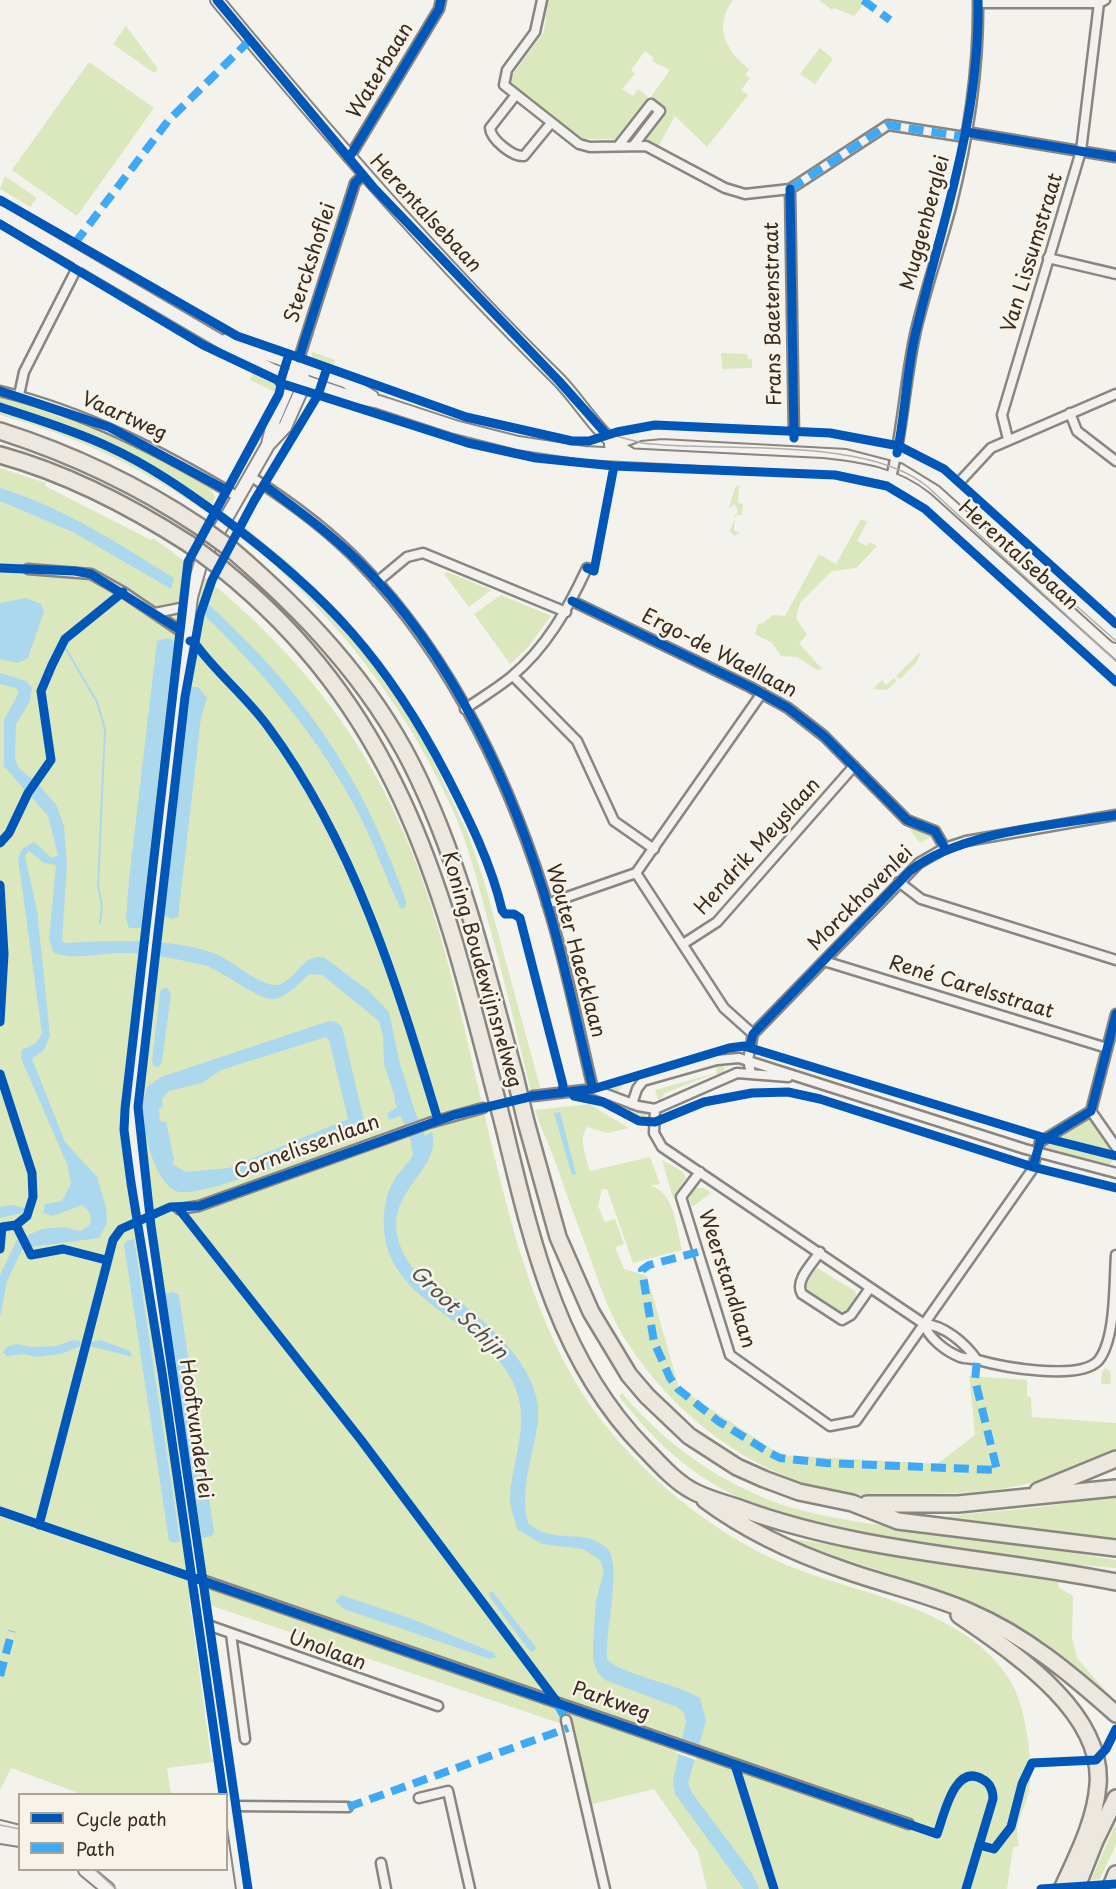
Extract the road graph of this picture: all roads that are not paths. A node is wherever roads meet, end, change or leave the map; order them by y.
1 (441, 0) edge
2 (542, 0) edge
3 (221, 1) edge
4 (1102, 1) edge
5 (978, 2) edge
6 (515, 96) junction
7 (550, 123) junction
8 (966, 134) junction
9 (619, 146) junction
10 (633, 146) junction
11 (1081, 151) junction
12 (1116, 157) edge
13 (349, 158) junction
14 (363, 175) junction
15 (790, 189) junction
16 (0, 212) edge
17 (1048, 258) junction
18 (81, 260) junction
19 (1116, 274) edge
20 (214, 336) junction
21 (297, 364) junction
22 (299, 380) junction
23 (0, 391) edge
24 (1116, 394) edge
25 (18, 395) junction
26 (379, 402) junction
27 (1070, 413) junction
28 (0, 431) edge
29 (794, 438) junction
30 (1008, 439) junction
31 (615, 444) junction
32 (584, 453) junction
33 (897, 453) junction
34 (0, 455) edge
35 (634, 456) junction
36 (1116, 461) edge
37 (250, 476) junction
38 (891, 477) junction
39 (953, 489) junction
40 (238, 497) junction
41 (587, 568) dead end
42 (28, 569) dead end
43 (377, 582) junction
44 (572, 601) junction
45 (190, 606) junction
46 (566, 612) junction
47 (155, 613) junction
48 (185, 634) junction
49 (1116, 636) edge
50 (1116, 670) edge
51 (513, 676) junction
52 (762, 693) junction
53 (465, 709) junction
54 (854, 766) junction
55 (1116, 815) edge
56 (945, 848) junction
57 (654, 849) junction
58 (636, 873) junction
59 (898, 882) junction
60 (547, 904) junction
61 (683, 945) junction
62 (1116, 960) edge
63 (824, 961) junction
64 (1116, 1014) edge
65 (753, 1034) junction
66 (1107, 1048) junction
67 (748, 1060) junction
68 (751, 1073) junction
69 (803, 1080) junction
70 (594, 1089) junction
71 (533, 1096) tunnel mouth
72 (632, 1104) junction
73 (483, 1108) tunnel mouth
74 (655, 1109) junction
75 (1092, 1111) junction
76 (1116, 1147) edge
77 (1037, 1152) junction
78 (700, 1172) junction
79 (1116, 1173) edge
80 (179, 1209) dead end
81 (820, 1252) junction
82 (1116, 1255) edge
83 (870, 1288) junction
84 (924, 1324) junction
85 (1116, 1460) edge
86 (1116, 1488) edge
87 (691, 1490) junction
88 (1017, 1499) junction
89 (852, 1503) junction
90 (1116, 1548) edge
91 (1116, 1576) edge
92 (1095, 1578) junction
93 (198, 1580) junction
94 (1116, 1582) edge
95 (913, 1592) junction
96 (205, 1624) junction
97 (231, 1634) junction
98 (438, 1706) dead end
99 (1115, 1713) edge
100 (566, 1720) dead end
101 (245, 1739) dead end
102 (419, 1798) dead end
103 (1116, 1798) edge
104 (232, 1806) junction
105 (348, 1807) dead end
106 (909, 1824) dead end
107 (0, 1827) edge
108 (18, 1832) edge
109 (0, 1837) edge
110 (18, 1840) edge
111 (381, 1863) dead end
112 (87, 1871) edge
113 (100, 1871) edge
114 (1116, 1874) edge
115 (108, 1889) edge
116 (119, 1889) edge
117 (243, 1889) edge
118 (387, 1889) edge
119 (470, 1889) edge
120 (605, 1889) edge
121 (1062, 1889) edge
122 (1076, 1889) edge
123 (1110, 1889) edge

1 - 13 street, Waterbaan
2 - 6 street
3 - 13 street, Herentalsebaan
4 - 5 street
4 - 11 street, Van Lissumstraat
5 - 8 street, Muggenberglei
6 - 7 street
6 - 7 street
7 - 9 street
8 - 11 street
8 - 15 street
8 - 33 street, Muggenberglei
9 - 10 street
9 - 10 street
10 - 15 street
11 - 12 street
11 - 17 street, Van Lissumstraat
13 - 14 street, Herentalsebaan
14 - 21 street, Sterckshoflei
14 - 31 street, Herentalsebaan
15 - 29 street, Frans Baetenstraat
16 - 18 street
17 - 19 street
17 - 30 street, Van Lissumstraat
18 - 20 street
18 - 25 street
20 - 21 street
20 - 22 street
21 - 22 street
21 - 26 street
22 - 26 street
22 - 37 street
23 - 25 street, Vaartweg
24 - 27 street
25 - 40 street, Vaartweg
26 - 32 street
27 - 30 street
27 - 36 street
28 - 89 highway, Koning Boudewijnsnelweg, bridge
29 - 31 street, Herentalsebaan
29 - 33 street, Herentalsebaan
30 - 39 street
31 - 32 street
31 - 35 street, Herentalsebaan
32 - 35 street
33 - 38 street
33 - 39 street, Herentalsebaan
34 - 87 highway, Koning Boudewijnsnelweg, bridge
35 - 38 street, Herentalsebaan
37 - 40 street
37 - 43 street, Wouter Haecklaan
38 - 50 street, Herentalsebaan
39 - 49 street, Herentalsebaan
40 - 45 street
41 - 44 street
42 - 47 street
43 - 46 street
43 - 53 street, Wouter Haecklaan
44 - 46 street
44 - 52 street, Ergo-de Waellaan
45 - 47 street
45 - 48 street
46 - 51 street
47 - 48 street
48 - 93 street, Hooftvunderlei
51 - 53 street
51 - 57 street
52 - 54 street, Ergo-de Waellaan
52 - 57 street
53 - 60 street, Wouter Haecklaan
54 - 56 street, Ergo-de Waellaan
54 - 61 street, Hendrik Meyslaan
55 - 56 street, Morckhovenlei
56 - 59 street, Morckhovenlei
57 - 58 street
58 - 60 street
58 - 61 street
59 - 62 street
59 - 63 street, Morckhovenlei
60 - 70 street, Wouter Haecklaan
61 - 65 street
63 - 65 street, Morckhovenlei
63 - 66 street, René Carelsstraat
64 - 66 street
65 - 67 street
66 - 75 street
67 - 68 street
67 - 69 street
67 - 72 street
68 - 69 street
68 - 74 street
69 - 77 street
70 - 71 street
70 - 72 street
72 - 74 street
73 - 80 street, Cornelissenlaan
74 - 78 street
75 - 76 street
75 - 77 street
77 - 79 street
77 - 84 street
78 - 81 street
78 - 84 street, Weerstandlaan
81 - 83 street
81 - 83 street
82 - 84 street
83 - 84 street
85 - 88 highway
86 - 88 highway
87 - 92 highway, Koning Boudewijnsnelweg
87 - 95 highway
88 - 89 highway
89 - 90 highway, Koning Boudewijnsnelweg
91 - 92 highway
92 - 94 highway
93 - 96 street, Hooftvunderlei
93 - 106 street, Parkweg
95 - 99 highway
95 - 121 highway
96 - 97 street, Unolaan
96 - 104 street, Hooftvunderlei
97 - 98 street, Unolaan
97 - 101 street
100 - 120 street
102 - 119 street
103 - 122 highway
104 - 105 street
104 - 117 street, Hooftvunderlei
107 - 108 street
109 - 110 street
111 - 118 street
112 - 115 street
113 - 116 street
114 - 123 highway

